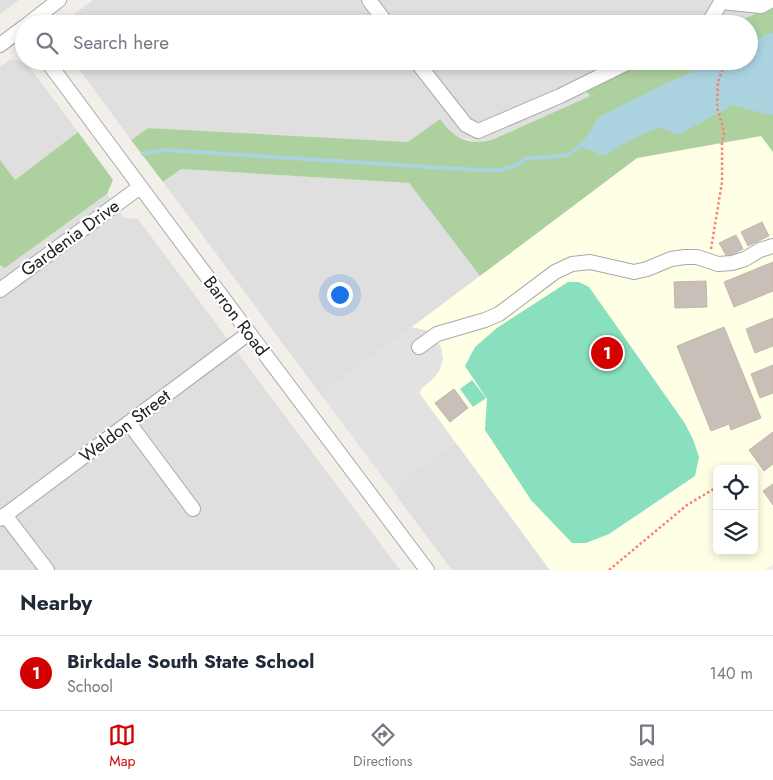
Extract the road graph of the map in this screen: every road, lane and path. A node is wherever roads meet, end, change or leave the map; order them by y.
1 (59, 0) edge
2 (369, 0) edge
3 (772, 0) edge
4 (720, 1) edge
5 (40, 15) edge
6 (380, 15) edge
7 (713, 15) edge
8 (15, 34) edge
9 (0, 45) edge
10 (54, 70) edge
11 (423, 70) edge
12 (613, 70) edge
13 (722, 70) edge
14 (140, 186) junction
15 (773, 246) edge
16 (711, 262) junction
17 (0, 290) edge
18 (249, 333) junction
19 (419, 346) dead end
20 (129, 423) junction
21 (713, 489) edge
22 (193, 508) dead end
23 (3, 517) edge
24 (47, 570) edge
25 (427, 570) edge
26 (609, 570) edge

1 - 5 street
2 - 6 street
3 - 4 street
4 - 7 street
8 - 9 street
10 - 14 street, Barron Road
11 - 12 street
13 - 16 path
14 - 17 street, Gardenia Drive
14 - 18 street, Barron Road
15 - 16 street
16 - 19 street
18 - 20 street, Weldon Street
18 - 25 street, Barron Road
20 - 22 street
20 - 23 street, Weldon Street
21 - 26 path
23 - 24 street

